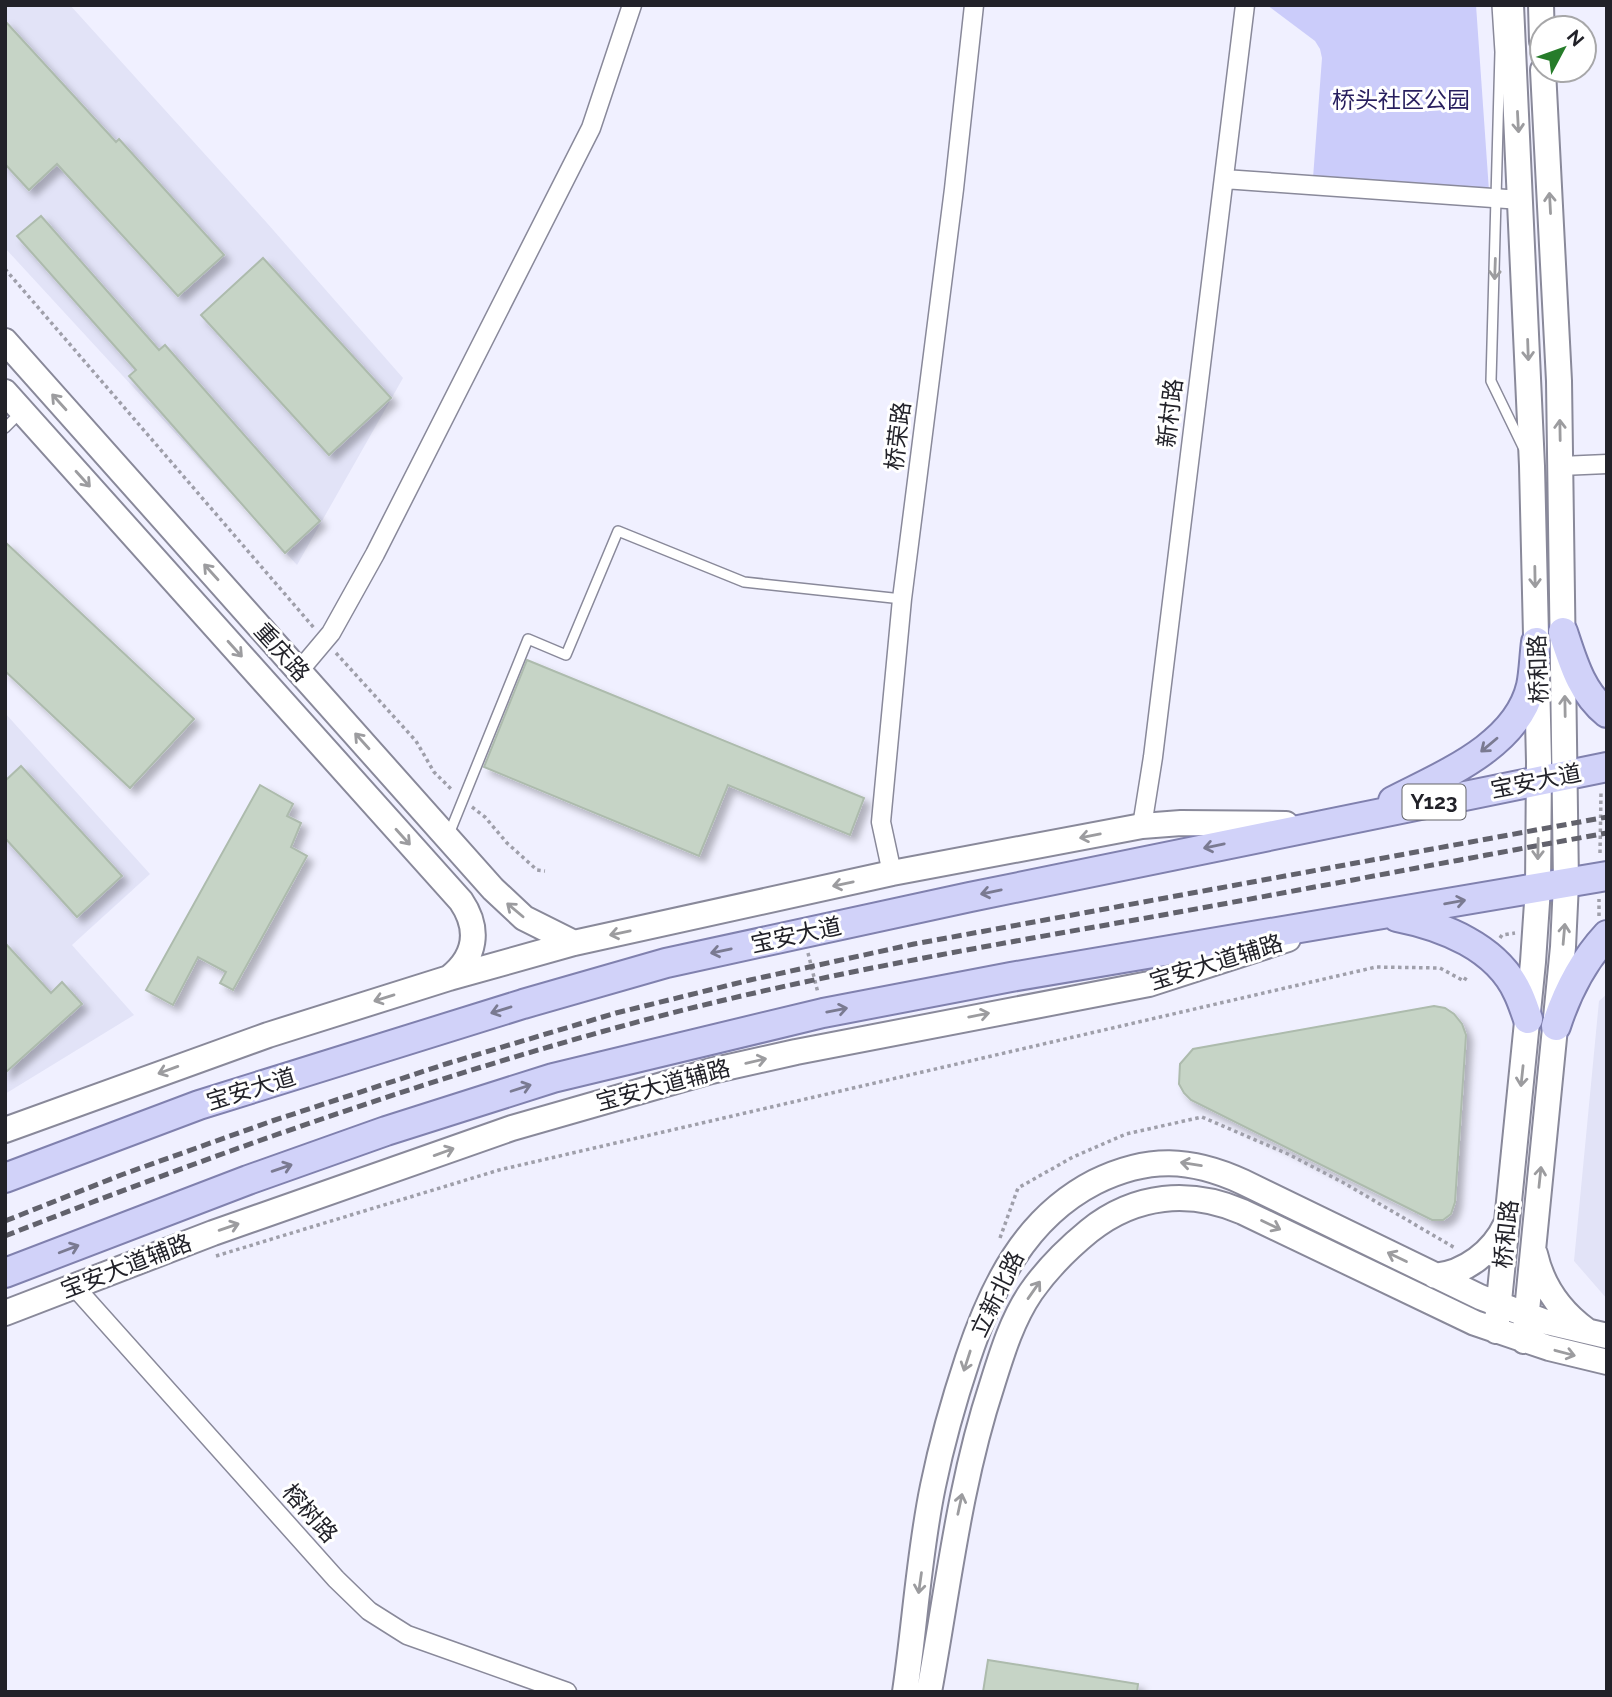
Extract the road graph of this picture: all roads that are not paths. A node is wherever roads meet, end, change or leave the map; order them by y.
1 (632, 5) edge
2 (974, 5) edge
3 (1245, 5) edge
4 (1497, 5) edge
5 (1511, 5) edge
6 (1544, 84) edge
7 (1224, 179) junction
8 (1496, 200) junction
9 (1521, 200) junction
10 (5, 341) edge
11 (5, 392) edge
12 (14, 419) edge
13 (1607, 464) edge
14 (1532, 466) junction
15 (1561, 466) junction
16 (902, 599) junction
17 (1563, 632) junction
18 (1536, 642) junction
19 (299, 671) junction
20 (1607, 713) edge
21 (1553, 778) junction
22 (396, 779) junction
23 (1604, 779) edge
24 (371, 801) junction
25 (1366, 815) junction
26 (1329, 822) junction
27 (1142, 826) junction
28 (448, 837) junction
29 (891, 873) junction
30 (1602, 876) edge
31 (1566, 883) junction
32 (1538, 888) junction
33 (1384, 914) junction
34 (1339, 922) junction
35 (1603, 926) edge
36 (574, 943) junction
37 (449, 978) junction
38 (1528, 1019) junction
39 (1556, 1026) junction
40 (5, 1129) edge
41 (5, 1178) edge
42 (1507, 1220) junction
43 (1533, 1245) junction
44 (5, 1273) edge
45 (1435, 1276) junction
46 (74, 1286) junction
47 (1499, 1305) junction
48 (5, 1313) edge
49 (1527, 1315) junction
50 (1496, 1331) junction
51 (1598, 1334) edge
52 (1524, 1341) junction
53 (1607, 1362) edge
54 (567, 1692) edge
55 (905, 1692) edge
56 (929, 1692) edge

1 - 19 street
2 - 16 street, 桥荣路
3 - 7 street, 新村路
4 - 8 lane
5 -> 9 main road, 桥和路
15 -> 6 main road, 桥和路
7 - 8 street
7 - 27 street, 新村路
8 - 9 street
8 -> 14 lane
9 -> 14 main road, 桥和路
19 -> 10 main road, 重庆路
11 - 12 main road, 重庆路
12 -> 24 main road, 重庆路
13 - 15 street
14 -> 18 main road, 桥和路
15 - 17 main road, 桥和路
16 - 28 lane
16 - 29 street, 桥荣路
17 - 20 main road
21 -> 17 main road, 桥和路
18 - 21 main road, 桥和路
18 -> 25 main road
22 -> 19 main road, 重庆路
21 - 23 main road, 宝安大道
21 - 25 main road, 宝安大道 / Y123
21 - 31 main road, 桥和路
21 -> 32 main road, 桥和路
22 - 24 main road
22 - 28 main road, 重庆路
24 -> 37 main road, 重庆路
25 - 26 main road, 宝安大道 / Y123
26 - 27 main road, Y123
26 -> 41 main road, 宝安大道
27 -> 29 main road, Y123
36 -> 28 main road, 重庆路
29 -> 36 main road, Y123
30 - 31 main road
31 - 32 main road
39 -> 31 main road, 桥和路
33 -> 32 main road
32 - 38 main road, 桥和路
33 - 34 main road
33 - 38 main road
44 -> 34 main road
46 -> 34 main road, 宝安大道辅路
35 - 39 main road
36 - 37 main road, Y123
37 -> 40 main road
38 -> 42 main road, 桥和路
43 -> 39 main road, 桥和路
42 - 45 main road
42 - 47 main road, 桥和路
43 - 49 main road, 桥和路
43 - 51 main road
45 - 47 main road, 立新北路
45 -> 55 main road, 立新北路
46 - 48 main road, 宝安大道辅路
46 - 54 street, 榕树路
47 - 49 main road, 立新北路
47 - 50 main road, 桥和路
49 - 51 main road, 立新北路
49 - 52 main road, 桥和路
50 - 52 main road, 立新北路
56 -> 50 main road, 立新北路
52 -> 53 main road, 立新北路

